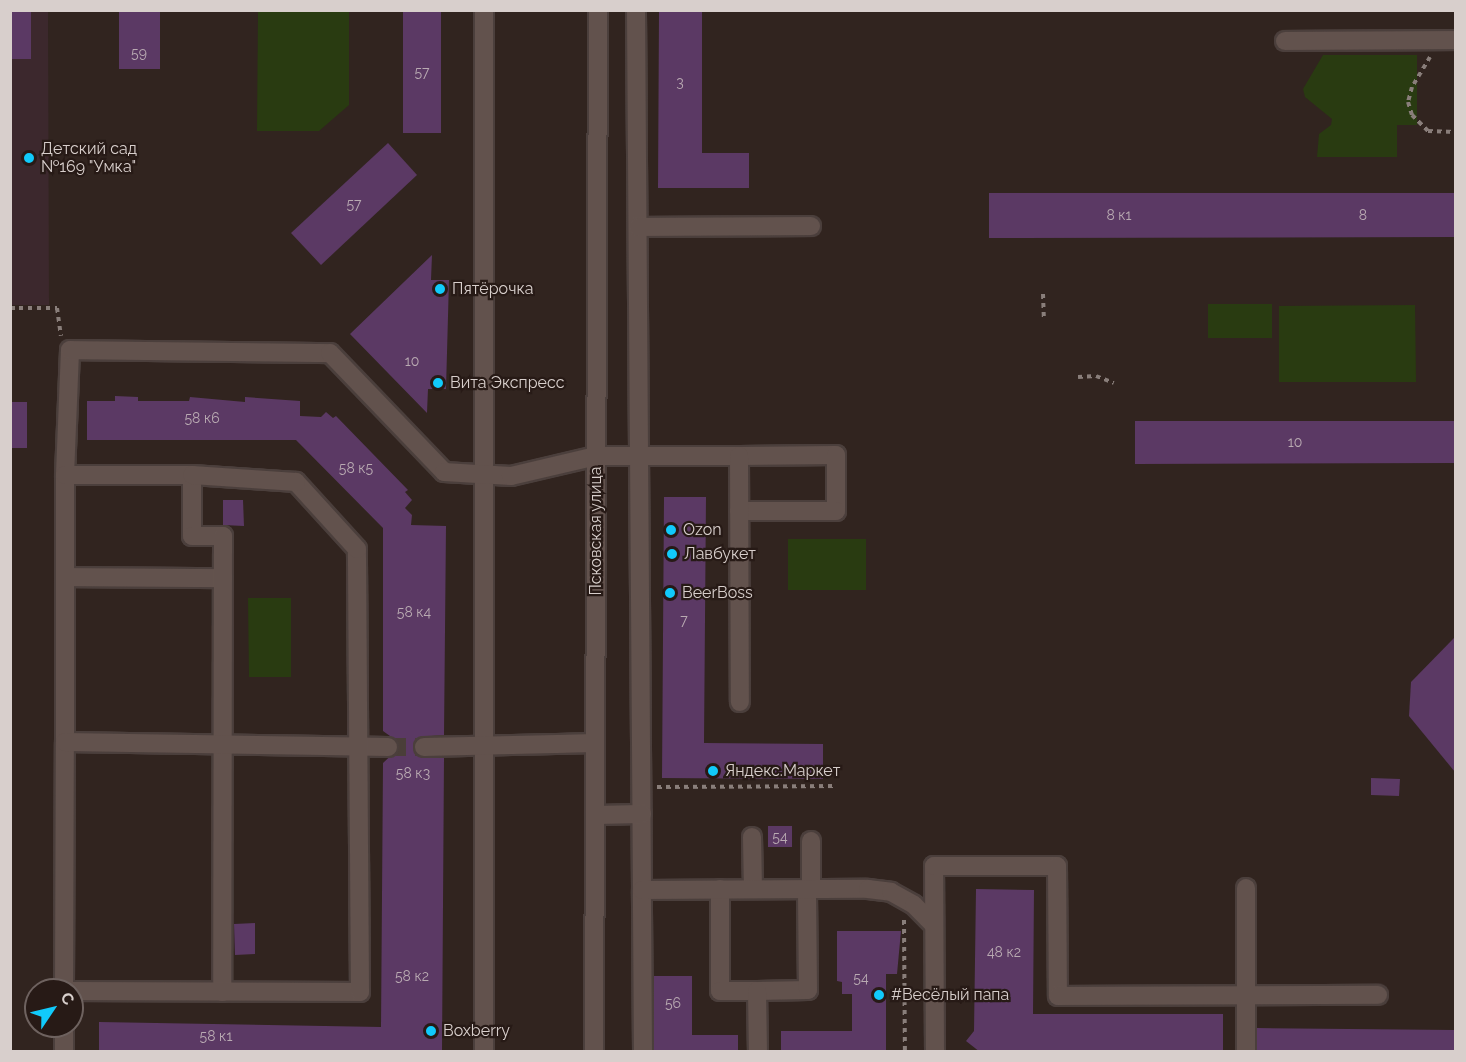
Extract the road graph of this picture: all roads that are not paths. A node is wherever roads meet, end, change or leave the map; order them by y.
1 (484, 10) edge
2 (598, 10) edge
3 (636, 10) edge
4 (1447, 40) edge
5 (1285, 41) dead end
6 (811, 226) dead end
7 (638, 227) junction
8 (596, 456) junction
9 (639, 456) junction
10 (739, 456) junction
11 (482, 474) junction
12 (65, 475) junction
13 (192, 475) junction
14 (739, 511) junction
15 (65, 577) junction
16 (223, 578) junction
17 (740, 702) dead end
18 (65, 742) junction
19 (595, 742) junction
20 (222, 744) junction
21 (484, 744) junction
22 (360, 746) junction
23 (388, 747) tunnel mouth
24 (424, 747) tunnel mouth
25 (595, 814) junction
26 (642, 814) junction
27 (752, 837) dead end
28 (811, 840) dead end
29 (1246, 888) dead end
30 (720, 889) junction
31 (753, 889) junction
32 (809, 889) junction
33 (642, 890) junction
34 (934, 925) junction
35 (64, 978) edge
36 (84, 991) edge
37 (757, 991) junction
38 (222, 992) junction
39 (1246, 995) junction
40 (1378, 995) dead end
41 (484, 1052) edge
42 (594, 1052) edge
43 (643, 1052) edge
44 (758, 1052) edge
45 (935, 1052) edge
46 (1246, 1052) edge

1 - 11 street
2 - 8 street, Псковская улица
3 - 7 street
4 - 5 street
6 - 7 street
7 - 9 street
8 - 9 street
8 - 11 street
8 - 19 street, Псковская улица
9 - 10 street
9 - 26 street
10 - 14 street
10 - 14 street
11 - 12 street
11 - 21 street
12 - 13 street
12 - 15 street
13 - 16 street
13 - 22 street
14 - 17 street
15 - 16 street
15 - 18 street
16 - 20 street
18 - 20 street
18 - 35 street
19 - 21 street
19 - 25 street, Псковская улица
20 - 22 street
20 - 38 street
21 - 24 street
21 - 41 street
22 - 23 street
22 - 38 street
25 - 26 street
25 - 42 street, Псковская улица
26 - 33 street
27 - 31 street
28 - 32 street
29 - 39 street
30 - 31 street
30 - 33 street
30 - 37 street
31 - 32 street
32 - 34 street
32 - 37 street
33 - 43 street
34 - 39 street
34 - 45 street
36 - 38 street
37 - 44 street
39 - 40 street
39 - 46 street

